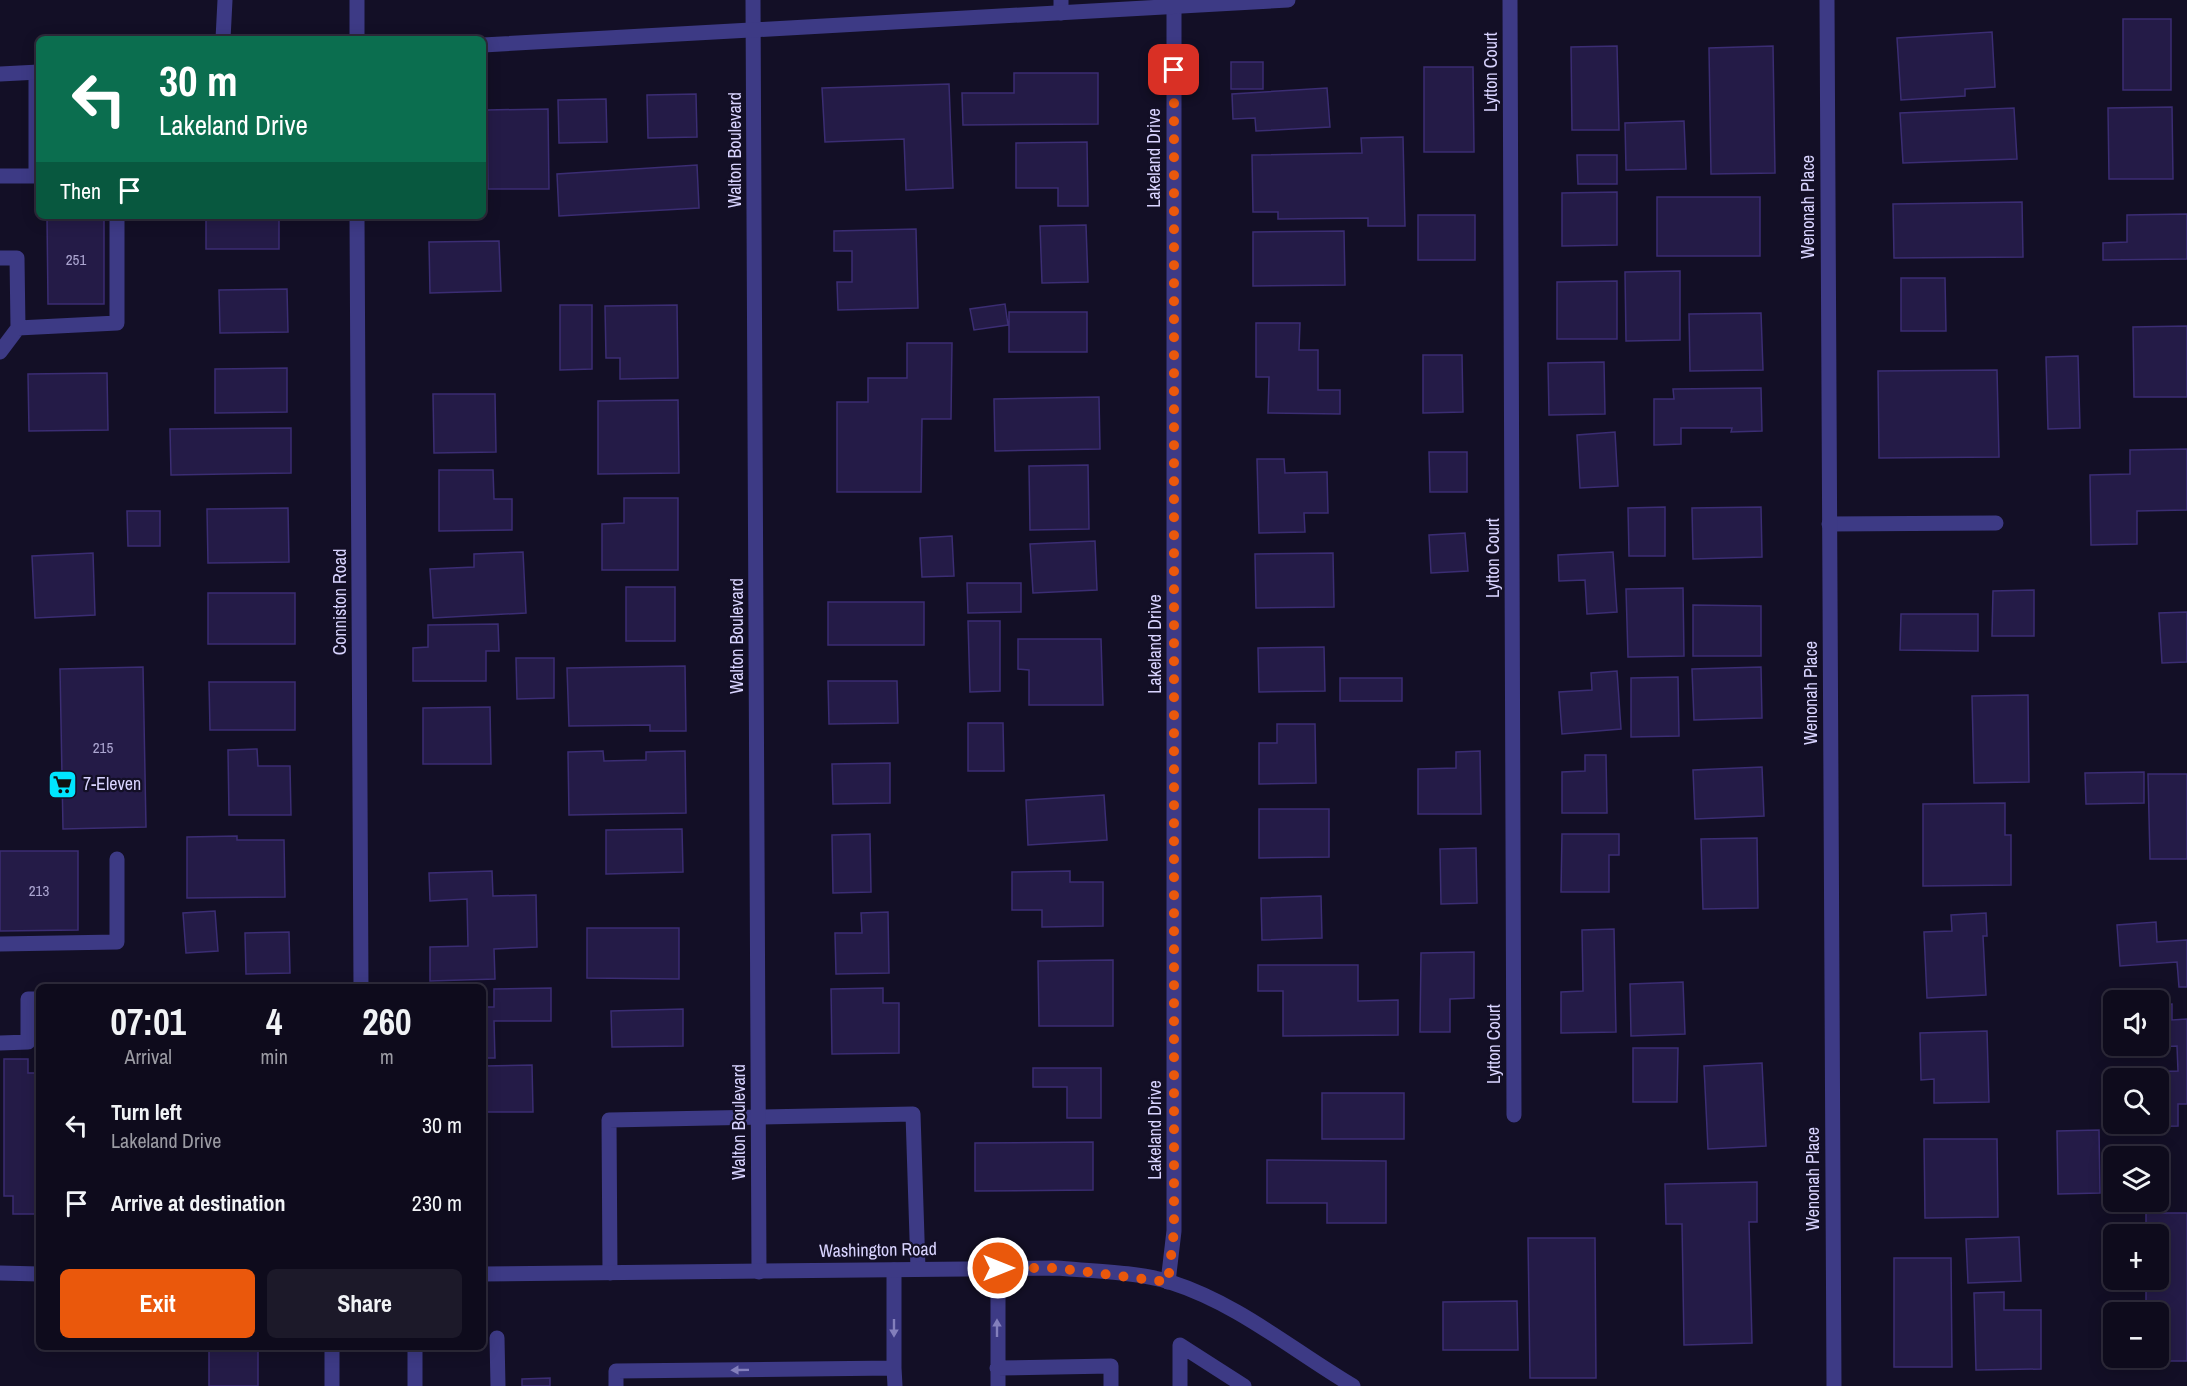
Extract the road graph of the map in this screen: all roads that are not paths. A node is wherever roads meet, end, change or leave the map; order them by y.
1 (225, 0) edge
2 (357, 0) edge
3 (753, 0) edge
4 (1288, 0) edge
5 (1510, 0) edge
6 (1827, 0) edge
7 (1061, 7) edge
8 (1174, 7) junction
9 (754, 29) junction
10 (223, 36) edge
11 (357, 36) edge
12 (486, 45) edge
13 (36, 72) edge
14 (0, 74) edge
15 (0, 176) edge
16 (36, 176) edge
17 (117, 219) edge
18 (357, 219) edge
19 (0, 258) edge
20 (18, 328) junction
21 (0, 352) edge
22 (1996, 523) dead end
23 (1829, 524) junction
24 (117, 859) dead end
25 (0, 944) edge
26 (361, 984) edge
27 (36, 999) edge
28 (0, 1043) edge
29 (1514, 1115) dead end
30 (759, 1118) junction
31 (998, 1268) junction
32 (918, 1269) junction
33 (894, 1270) junction
34 (759, 1272) junction
35 (610, 1273) junction
36 (0, 1274) edge
37 (36, 1274) edge
38 (486, 1274) edge
39 (1168, 1282) junction
40 (497, 1338) dead end
41 (332, 1350) edge
42 (415, 1350) edge
43 (894, 1368) junction
44 (998, 1368) junction
45 (332, 1386) edge
46 (415, 1386) edge
47 (498, 1386) edge
48 (616, 1386) edge
49 (895, 1386) edge
50 (998, 1386) edge
51 (1111, 1386) edge
52 (1180, 1386) edge
53 (1244, 1386) edge
54 (1353, 1386) edge
55 (1834, 1386) edge

1 - 10 street
2 - 11 street
3 - 9 street, Walton Boulevard
4 - 8 street
5 - 29 street, Lytton Court
6 - 23 street, Wenonah Place
7 - 8 street
7 - 9 street
8 - 39 street, Lakeland Drive
9 - 12 street
9 - 30 street, Walton Boulevard
13 - 14 street
15 - 16 street
17 - 20 street
18 - 26 street, Conniston Road
19 - 20 street
20 - 21 street
22 - 23 street
23 - 55 street, Wenonah Place
24 - 25 street
27 - 28 street
30 - 32 street
30 - 34 street, Walton Boulevard
30 - 35 street
31 - 32 street, Washington Road
31 - 39 street, Washington Road
44 -> 31 street
32 - 33 street, Washington Road
33 - 34 street, Washington Road
33 -> 43 street
34 - 35 street, Washington Road
35 - 38 street, Washington Road
36 - 37 street
39 - 54 street, Washington Road
40 - 47 street
41 - 45 street
42 - 46 street
43 -> 48 street
43 - 49 street
44 - 50 street
44 - 51 street
52 - 53 street

